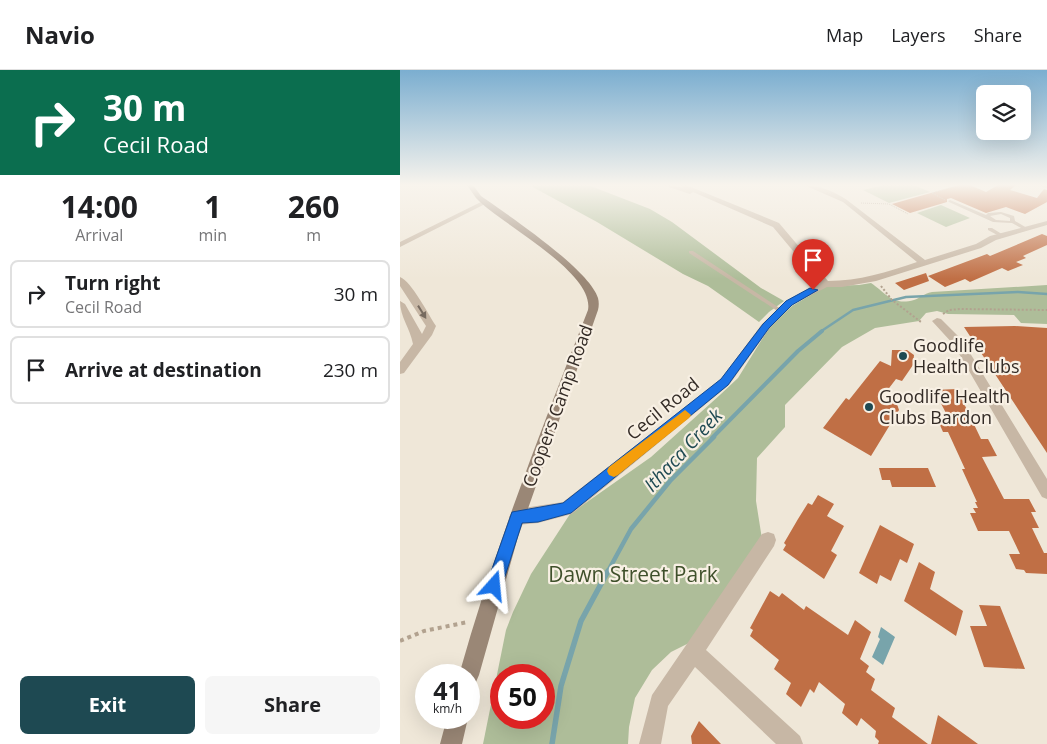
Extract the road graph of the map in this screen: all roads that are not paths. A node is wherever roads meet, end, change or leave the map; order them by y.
1 (456, 216) edge
2 (504, 216) edge
3 (741, 216) edge
4 (756, 216) edge
5 (864, 216) edge
6 (985, 216) edge
7 (988, 216) edge
8 (1010, 216) edge
9 (1047, 218) edge
10 (991, 219) junction
11 (1013, 222) junction
12 (1047, 223) edge
13 (1025, 228) junction
14 (990, 229) dead end
15 (1002, 236) junction
16 (785, 237) junction
17 (400, 245) edge
18 (691, 252) dead end
19 (922, 262) junction
20 (400, 280) edge
21 (825, 284) junction
22 (400, 304) edge
23 (782, 311) junction
24 (937, 321) road end
25 (419, 345) junction
26 (400, 370) edge
27 (1047, 492) edge
28 (517, 517) junction
29 (768, 540) dead end
30 (694, 652) junction
31 (472, 664) edge
32 (455, 729) edge
33 (451, 744) edge
34 (650, 744) edge
35 (792, 744) edge

1 - 17 street
2 - 28 main road, Coopers Camp Road
3 - 16 street
4 - 16 street
5 - 19 street
6 - 10 lane
7 - 10 lane
8 - 11 lane
9 - 13 street, Cecil Road
10 - 11 lane
11 - 13 lane
12 - 13 street, Cecil Road
13 - 15 street, Cecil Road
14 - 15 lane
15 - 19 street, Cecil Road
16 - 21 street
18 - 23 lane
19 - 21 street, Cecil Road
20 -> 25 street
21 - 23 street, Cecil Road
22 - 25 street
23 - 28 street, Cecil Road
24 - 27 street
25 - 26 street
28 - 31 main road, Coopers Camp Road
29 - 30 street
30 - 34 street
30 - 35 street
32 - 33 main road

